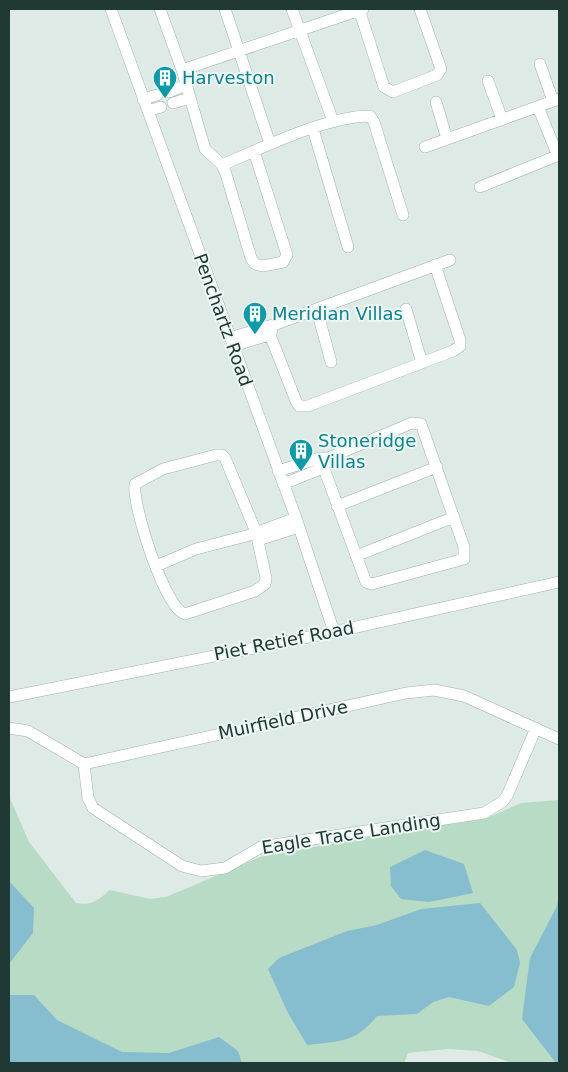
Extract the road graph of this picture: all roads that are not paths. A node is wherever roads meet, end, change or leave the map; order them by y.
1 (111, 9) edge
2 (160, 9) edge
3 (225, 9) edge
4 (292, 9) edge
5 (361, 9) edge
6 (420, 9) edge
7 (300, 30) junction
8 (240, 51) junction
9 (540, 64) dead end
10 (182, 70) junction
11 (488, 81) dead end
12 (186, 85) junction
13 (168, 92) dead end
14 (157, 95) dead end
15 (190, 98) junction
16 (144, 99) junction
17 (556, 100) edge
18 (436, 102) dead end
19 (173, 103) dead end
20 (161, 107) dead end
21 (538, 107) junction
22 (148, 111) junction
23 (502, 119) junction
24 (333, 121) junction
25 (313, 129) junction
26 (448, 139) junction
27 (270, 144) junction
28 (425, 147) dead end
29 (254, 151) junction
30 (559, 156) edge
31 (222, 165) junction
32 (480, 187) dead end
33 (403, 215) dead end
34 (348, 247) dead end
35 (450, 260) dead end
36 (435, 265) junction
37 (406, 309) dead end
38 (317, 310) junction
39 (271, 329) junction
40 (232, 342) junction
41 (331, 362) dead end
42 (422, 363) junction
43 (324, 461) junction
44 (437, 467) junction
45 (278, 471) junction
46 (283, 484) junction
47 (337, 506) junction
48 (454, 517) junction
49 (297, 522) junction
50 (255, 536) junction
51 (356, 556) junction
52 (156, 566) junction
53 (559, 582) edge
54 (334, 632) junction
55 (9, 696) edge
56 (9, 728) edge
57 (536, 728) junction
58 (559, 739) edge
59 (84, 764) junction

1 - 16 street, Penchartz Road
2 - 10 street
3 - 8 street
4 - 7 street
5 - 6 street
5 - 7 street
7 - 8 street
7 - 24 street
8 - 10 street
8 - 27 street
9 - 17 street
10 - 12 street
11 - 23 street
12 - 13 street
12 - 15 street
14 - 16 street
15 - 19 street
15 - 31 street
16 - 22 street, Penchartz Road
17 - 21 street
18 - 26 street
20 - 22 street
21 - 23 street
21 - 30 street
22 - 40 street, Penchartz Road
23 - 26 street
24 - 25 street
24 - 33 street
25 - 27 street
25 - 34 street
26 - 28 street
27 - 29 street
29 - 31 street
29 - 31 street
30 - 32 street
35 - 36 street
36 - 38 street
36 - 42 street
37 - 42 street
38 - 39 street
38 - 41 street
39 - 40 street
39 - 42 street
40 - 45 street, Penchartz Road
43 - 44 street
43 - 45 street
43 - 46 street
43 - 47 street
44 - 47 street
44 - 48 street
45 - 46 street, Penchartz Road
46 - 49 street, Penchartz Road
47 - 51 street
48 - 51 street
48 - 51 street
49 - 50 street
49 - 54 street, Penchartz Road
50 - 52 street
50 - 52 street
50 - 52 street
53 - 54 street, Piet Retief Road
54 - 55 street, Piet Retief Road
56 - 59 street
57 - 58 street, Muirfield Drive
57 - 59 street, Muirfield Drive
57 - 59 street, Eagle Trace Landing

